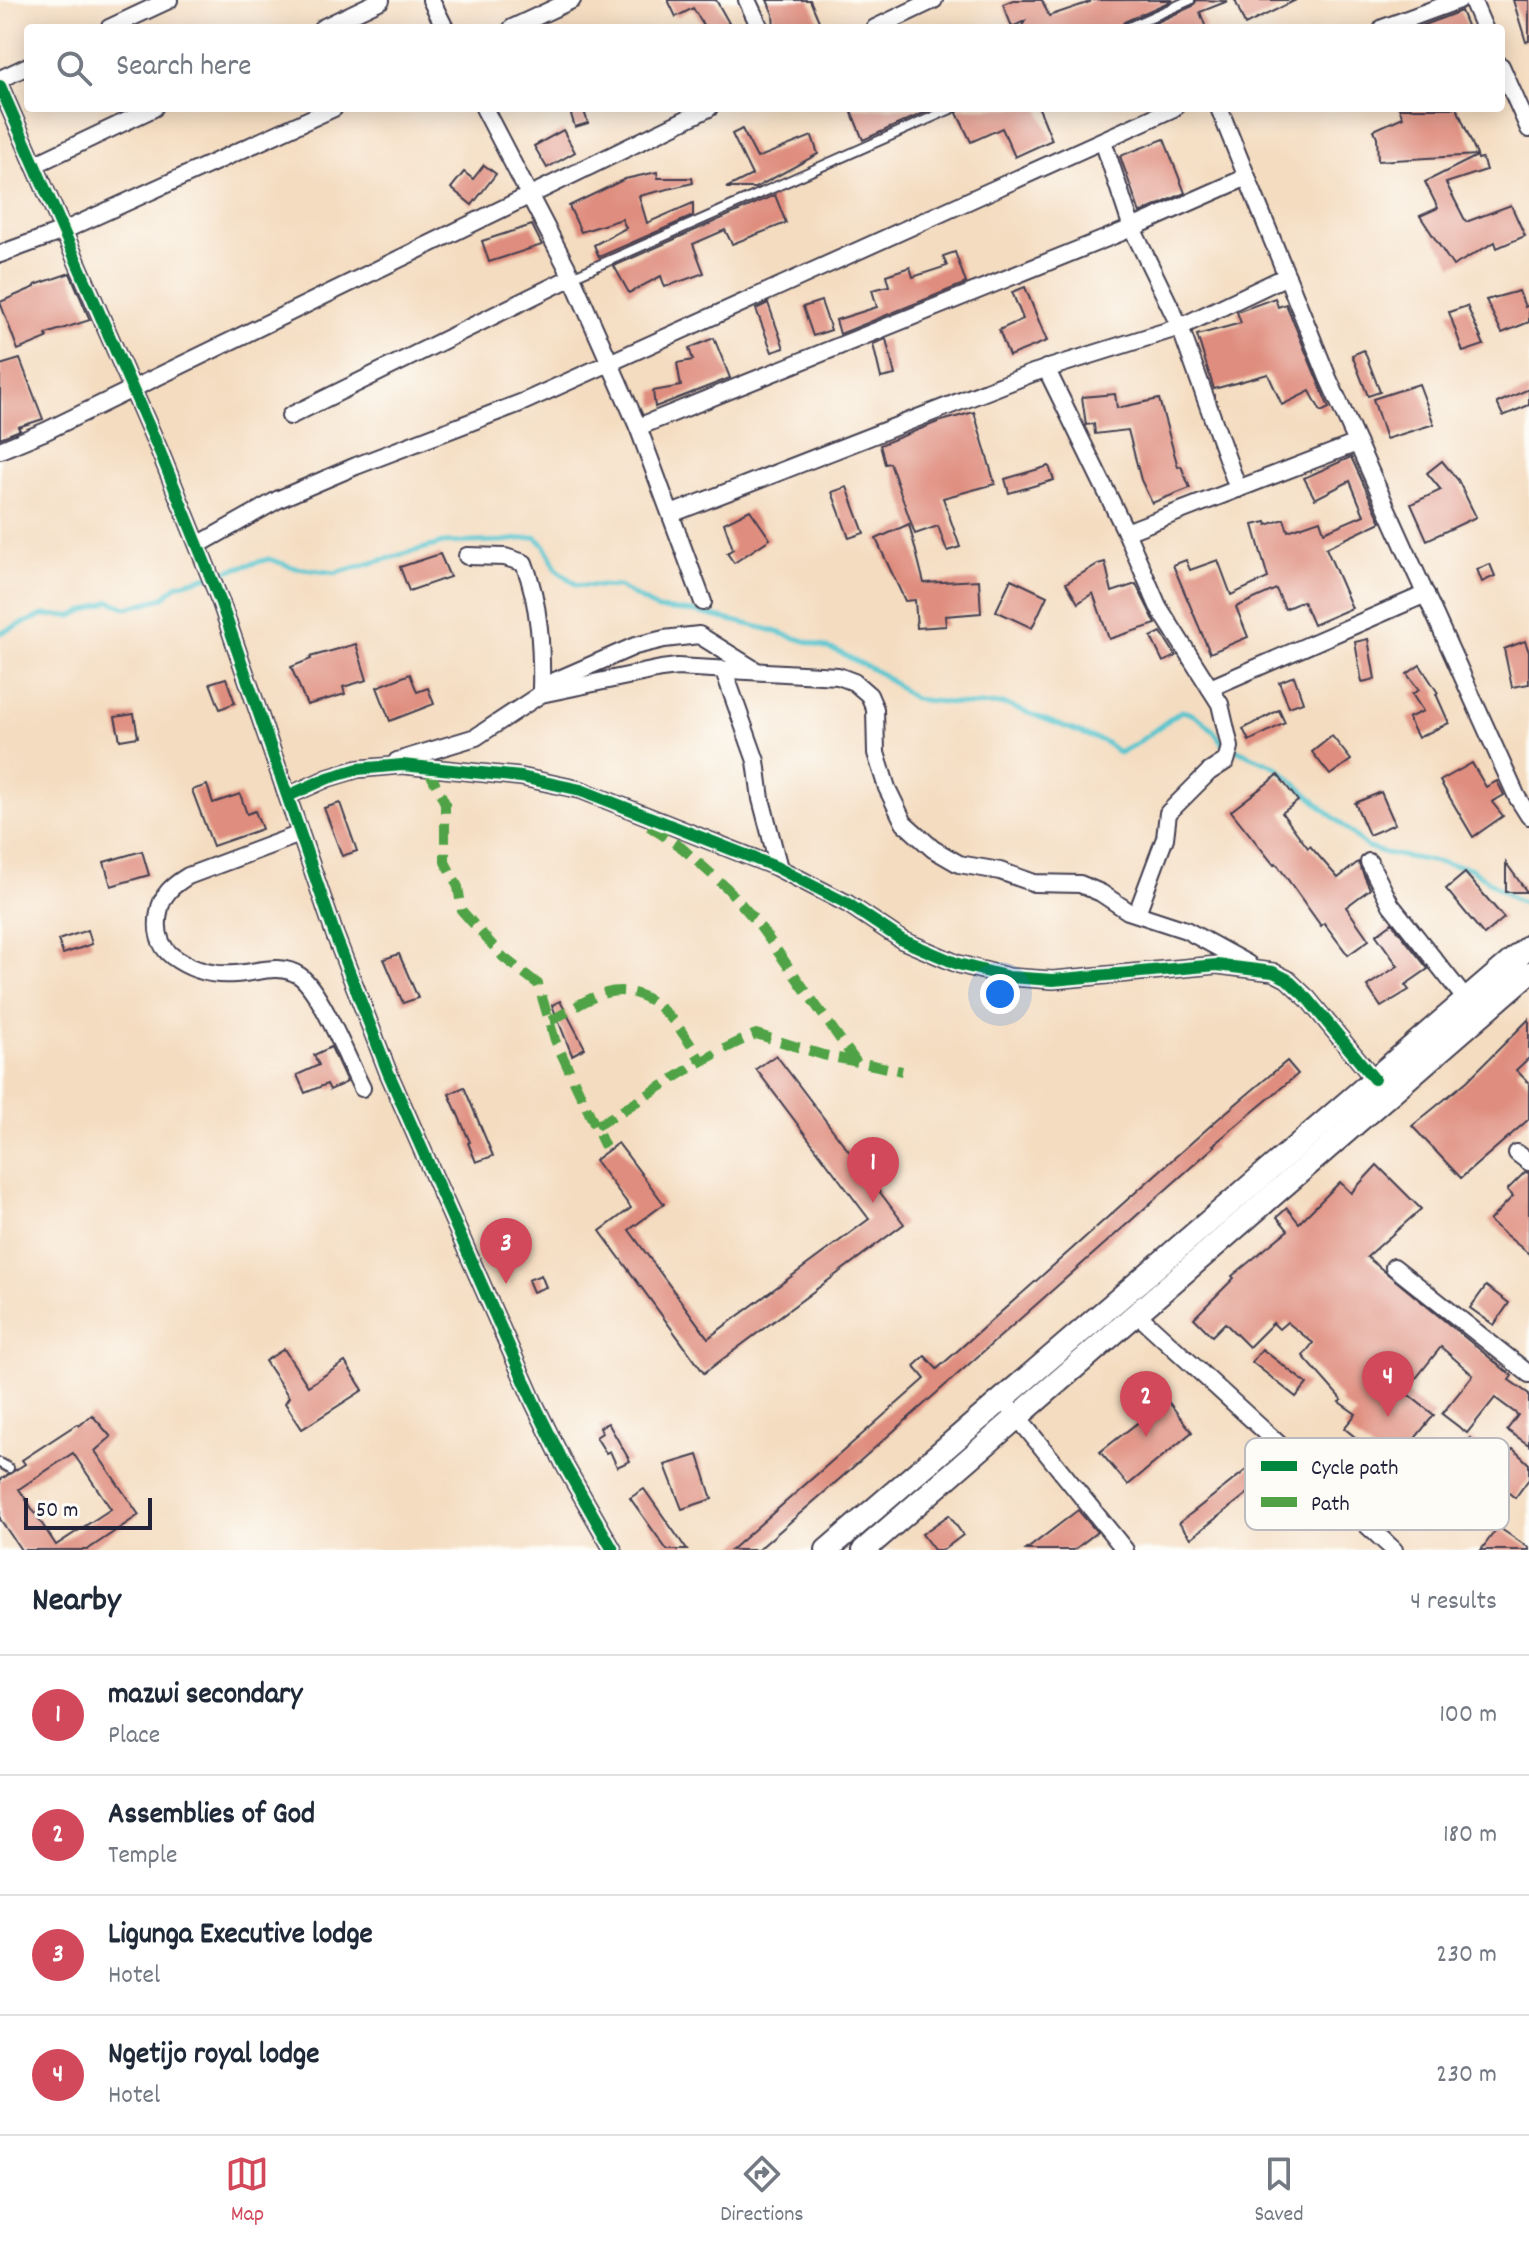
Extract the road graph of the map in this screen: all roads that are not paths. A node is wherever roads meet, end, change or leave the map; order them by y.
1 (169, 0) edge
2 (381, 0) edge
3 (431, 0) edge
4 (572, 0) edge
5 (934, 0) edge
6 (1190, 0) edge
7 (1459, 0) edge
8 (1472, 0) edge
9 (750, 1) edge
10 (118, 24) edge
11 (330, 24) edge
12 (443, 24) edge
13 (521, 24) edge
14 (759, 24) edge
15 (883, 24) edge
16 (1136, 24) edge
17 (1394, 24) edge
18 (1482, 24) edge
19 (24, 68) edge
20 (1505, 75) edge
21 (0, 79) edge
22 (0, 86) edge
23 (146, 112) edge
24 (325, 112) edge
25 (486, 112) edge
26 (701, 112) edge
27 (944, 112) edge
28 (1165, 112) edge
29 (1221, 112) edge
30 (1529, 129) edge
31 (1103, 141) junction
32 (34, 165) junction
33 (1247, 177) junction
34 (528, 195) junction
35 (1132, 228) junction
36 (63, 231) junction
37 (0, 254) edge
38 (1287, 276) junction
39 (572, 277) junction
40 (1180, 327) junction
41 (609, 362) junction
42 (1046, 368) junction
43 (131, 390) junction
44 (290, 416) dead end
45 (638, 427) junction
46 (1357, 443) junction
47 (0, 450) edge
48 (1238, 489) junction
49 (671, 514) junction
50 (1126, 532) junction
51 (198, 545) junction
52 (467, 556) dead end
53 (1426, 594) junction
54 (703, 602) dead end
55 (724, 671) junction
56 (759, 673) junction
57 (1210, 688) junction
58 (541, 691) junction
59 (377, 767) junction
60 (288, 796) junction
61 (1529, 816) edge
62 (300, 834) junction
63 (1369, 862) dead end
64 (779, 868) junction
65 (1137, 913) junction
66 (1529, 946) edge
67 (1257, 969) junction
68 (1529, 973) edge
69 (1467, 1001) junction
70 (1374, 1079) junction
71 (362, 1088) dead end
72 (1394, 1267) dead end
73 (1137, 1314) junction
74 (1529, 1374) edge
75 (1002, 1398) junction
76 (1019, 1417) junction
77 (1272, 1438) edge
78 (1372, 1530) edge
79 (613, 1550) edge
80 (827, 1550) edge
81 (864, 1550) edge
82 (1125, 1550) edge
83 (1394, 1550) edge

1 - 10 street
2 - 11 street
3 - 12 street
4 - 13 street
5 - 15 street
6 - 16 lane
7 - 17 street
8 - 18 street
9 - 14 street
19 - 21 street
20 - 30 street
22 - 32 street
23 - 32 street
24 - 36 street
25 - 34 street
26 - 34 street
27 - 39 lane
28 - 31 street
29 - 33 street
31 - 35 street
31 - 41 street
32 - 36 street
33 - 35 street
33 - 38 street
34 - 39 street
34 - 43 street
35 - 40 street
35 - 45 street
36 - 37 street
36 - 43 street
38 - 40 street
38 - 46 street
39 - 41 street
39 - 44 street
40 - 42 street
40 - 48 street
41 - 45 street
41 - 51 street
42 - 49 street
42 - 50 street
43 - 47 street
43 - 51 street
45 - 49 street
46 - 48 street
46 - 53 street
48 - 50 street
49 - 54 street
50 - 57 street
51 - 60 street
52 - 58 street
53 - 57 street
53 - 61 street
55 - 56 street
55 - 58 street
55 - 64 street
56 - 58 street
56 - 65 street
57 - 65 street
58 - 59 street
59 - 60 street
59 - 64 street
60 - 62 street
62 - 71 street
62 - 79 street
63 - 69 street
64 - 67 street
65 - 67 street
66 - 69 main road
67 - 70 street
68 - 73 main road
69 - 70 main road
70 - 75 main road
72 - 74 street
73 - 76 main road
73 - 77 street
75 - 76 street
75 - 80 main road
76 - 81 main road
76 - 82 street
78 - 83 street

